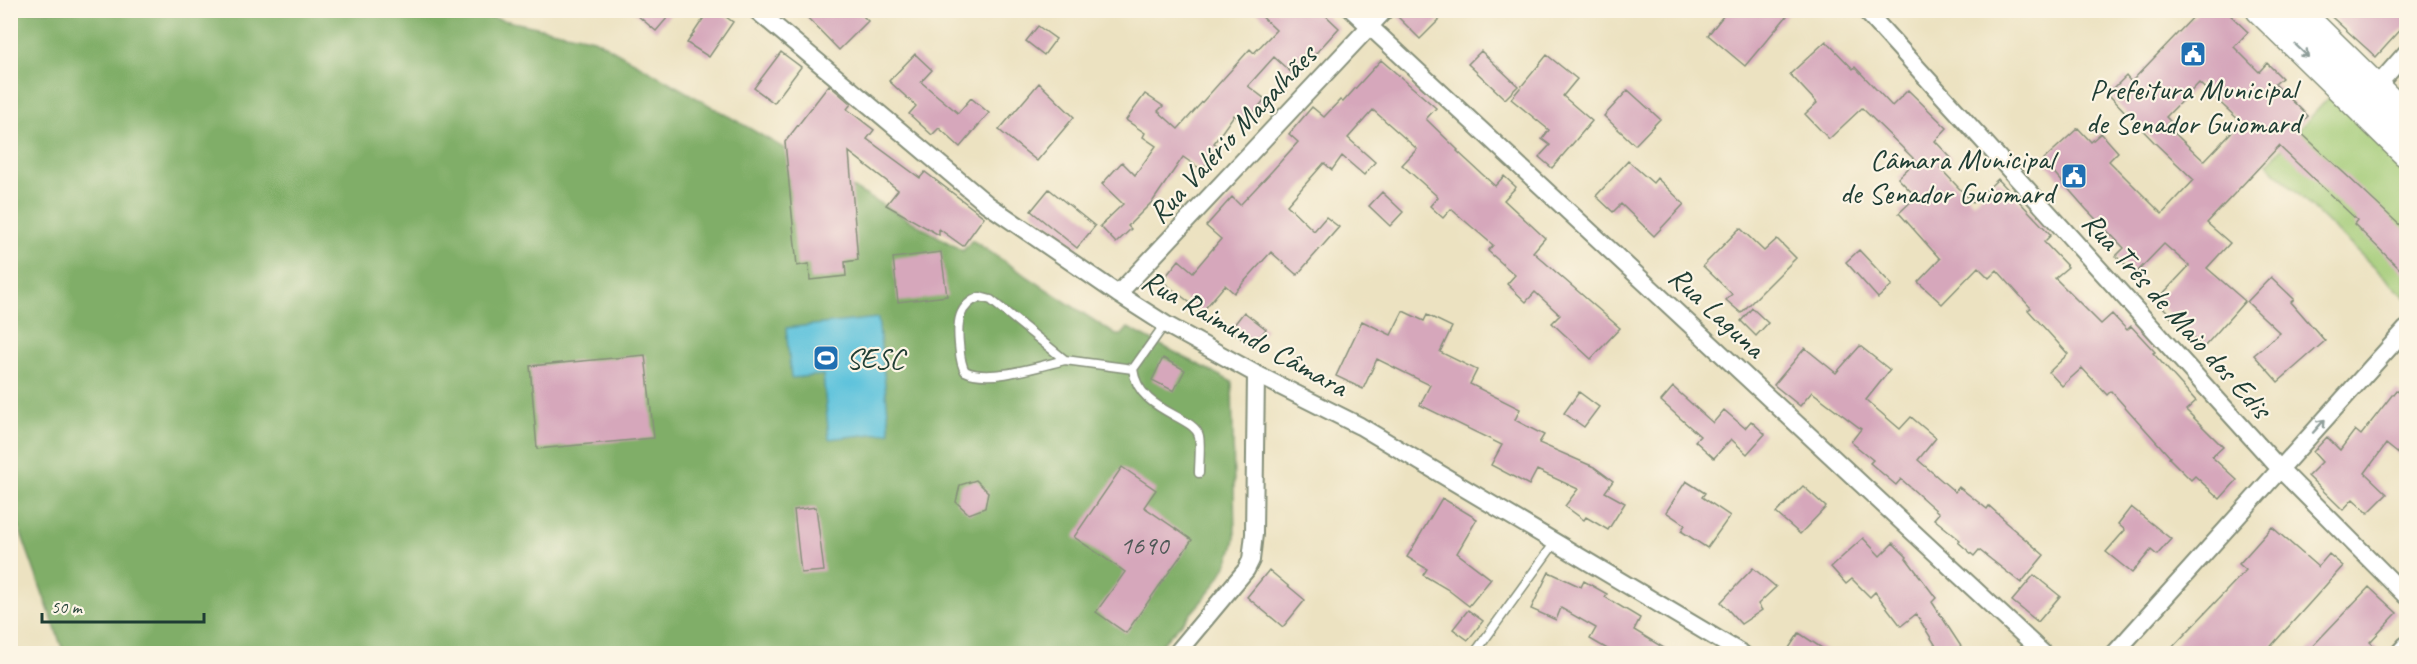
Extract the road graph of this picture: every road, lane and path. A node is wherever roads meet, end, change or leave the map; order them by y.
1 (756, 10) edge
2 (1352, 10) edge
3 (1385, 10) edge
4 (1865, 10) edge
5 (2260, 10) edge
6 (2297, 10) edge
7 (1371, 27) junction
8 (2406, 53) edge
9 (2376, 87) junction
10 (2406, 117) edge
11 (2406, 153) edge
12 (1118, 294) junction
13 (1165, 324) junction
14 (2406, 329) edge
15 (1065, 360) junction
16 (1133, 369) junction
17 (1256, 374) junction
18 (2280, 469) junction
19 (1199, 473) dead end
20 (1556, 541) junction
21 (2406, 596) edge
22 (2406, 645) edge
23 (1176, 654) edge
24 (1474, 654) edge
25 (1743, 654) edge
26 (2044, 654) edge
27 (2114, 654) edge
28 (2398, 654) edge

1 - 12 street, Rua Raimundo Câmara
2 - 7 street, Rua Laguna
3 - 7 street, Rua Valério Magalhães
4 - 18 street, Rua Três de Maio dos Edis
5 -> 11 highway
6 - 9 highway
7 - 12 street, Rua Valério Magalhães
7 - 26 street, Rua Laguna
8 - 9 street
9 - 10 highway
12 - 13 street, Rua Raimundo Câmara
13 - 16 lane
13 - 17 street, Rua Raimundo Câmara
18 -> 14 street
15 - 15 lane
15 - 16 lane
16 - 19 lane
17 - 20 street, Rua Raimundo Câmara
17 - 23 street
18 - 21 street, Rua Três de Maio dos Edis
18 - 27 street
20 - 24 lane
20 - 25 street, Rua Raimundo Câmara
22 - 28 street

